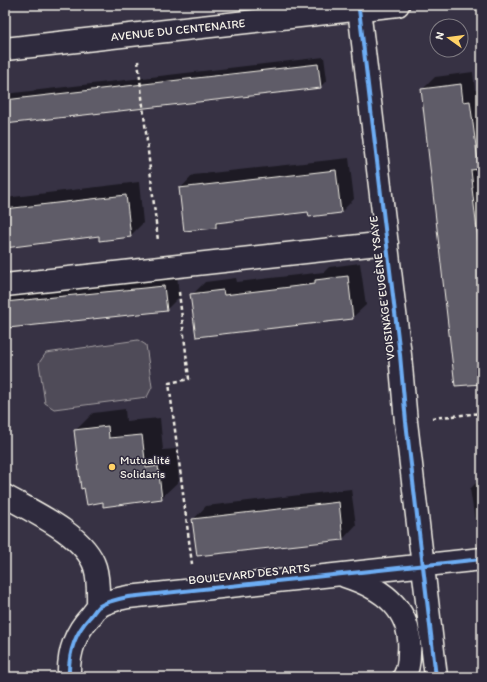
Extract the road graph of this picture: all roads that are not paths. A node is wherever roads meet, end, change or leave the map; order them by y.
1 (398, 5) edge
2 (358, 9) junction
3 (5, 49) edge
4 (387, 243) junction
5 (5, 285) edge
6 (5, 496) edge
7 (482, 559) edge
8 (423, 565) junction
9 (340, 575) junction
10 (98, 608) junction
11 (69, 677) edge
12 (404, 677) edge
13 (436, 677) edge

1 - 2 street, AVENUE DU CENTENAIRE
2 - 3 street, AVENUE DU CENTENAIRE
2 - 4 street, VOISINAGE EUGÈNE YSAYE
4 - 5 street, VOISINAGE EUGÈNE YSAYE
4 - 8 street, VOISINAGE EUGÈNE YSAYE
6 - 10 street
7 - 8 street, BOULEVARD DES ARTS
8 - 9 street, BOULEVARD DES ARTS
8 - 13 street, VOISINAGE EUGÈNE YSAYE
9 - 10 street, BOULEVARD DES ARTS
9 - 12 street, BOULEVARD DES ARTS
10 - 11 street, BOULEVARD DES ARTS

